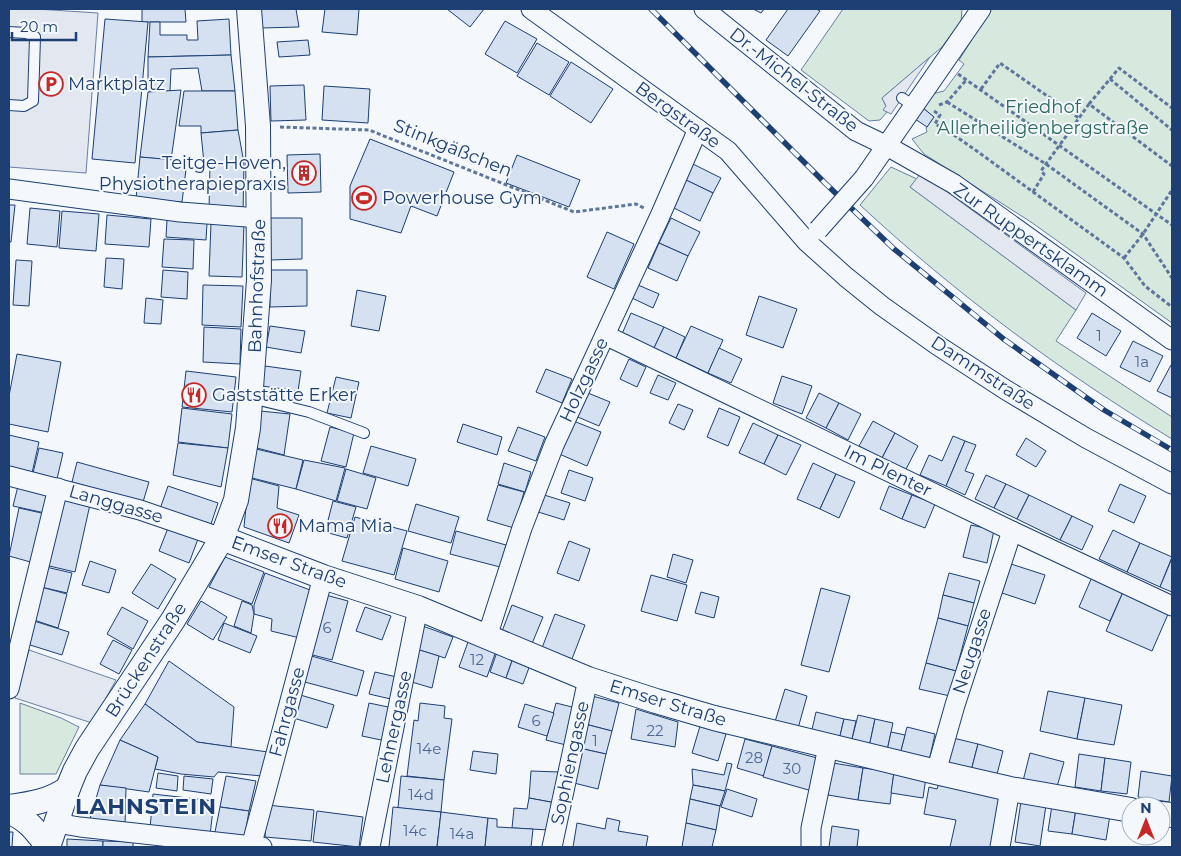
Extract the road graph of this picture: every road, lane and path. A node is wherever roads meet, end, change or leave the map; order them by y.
1 (250, 9) edge
2 (531, 9) edge
3 (704, 9) edge
4 (981, 9) edge
5 (9, 32) edge
6 (943, 63) junction
7 (967, 79) junction
8 (1110, 79) junction
9 (981, 89) junction
10 (947, 102) junction
11 (1089, 104) junction
12 (9, 105) edge
13 (1172, 108) edge
14 (1079, 118) junction
15 (258, 126) junction
16 (698, 128) junction
17 (1172, 130) edge
18 (1060, 144) junction
19 (887, 146) junction
20 (1046, 164) junction
21 (1172, 166) edge
22 (9, 189) edge
23 (1172, 190) edge
24 (1033, 192) junction
25 (1156, 213) junction
26 (660, 216) junction
27 (260, 218) junction
28 (1172, 225) edge
29 (1143, 234) junction
30 (812, 236) junction
31 (1124, 258) junction
32 (1172, 278) edge
33 (1172, 308) edge
34 (605, 335) junction
35 (1172, 340) edge
36 (251, 398) junction
37 (364, 433) dead end
38 (242, 472) joint
39 (9, 476) edge
40 (1172, 484) edge
41 (58, 488) junction
42 (1012, 531) junction
43 (222, 538) junction
44 (323, 577) junction
45 (1172, 606) edge
46 (418, 608) junction
47 (487, 637) junction
48 (588, 679) junction
49 (9, 689) edge
50 (828, 747) junction
51 (936, 772) junction
52 (68, 788) junction
53 (1010, 789) junction
54 (36, 803) junction
55 (9, 807) edge
56 (1121, 808) edge
57 (9, 812) edge
58 (59, 818) junction
59 (48, 847) edge
60 (255, 847) edge
61 (370, 847) edge
62 (552, 847) edge
63 (811, 847) edge
64 (1000, 847) edge

1 - 15 street, Bahnhofstraße
2 - 16 street, Bergstraße
3 - 19 street, Dr.-Michel-Straße
4 - 6 street
5 - 12 lane
6 - 7 path
6 - 19 street
7 - 9 path
7 - 10 path
8 - 11 path
8 - 13 path
8 - 17 path
9 - 14 path
9 - 18 path
10 - 20 path
10 - 24 path
11 - 14 path
11 - 21 path
14 - 18 path
15 - 26 path, Stinkgäßchen
15 - 27 street, Bahnhofstraße
16 - 26 street, Holzgasse
16 - 30 street, Bergstraße
18 - 20 path
18 - 25 path
19 - 30 street, bridge
19 - 35 street, Zur Ruppertsklamm
20 - 24 path
20 - 29 path
22 - 27 street
23 - 25 path
24 - 31 path
25 - 28 path
25 - 29 path
26 - 34 street, Holzgasse
27 - 36 street, Bahnhofstraße
29 - 31 path
29 - 32 path
30 - 40 street, Dammstraße
31 - 33 path
34 - 42 street, Im Plenter
34 - 47 street, Holzgasse
36 - 37 lane
36 - 38 street, Bahnhofstraße
38 - 43 street, Brückenstraße
39 - 41 street, Langgasse
41 - 43 street, Langgasse
41 - 49 street
42 - 45 street, Im Plenter
42 - 51 street, Neugasse
43 - 44 street, Emser Straße
43 - 52 street, Brückenstraße
44 - 46 street, Emser Straße
44 - 60 street, Fahrgasse
46 - 47 street, Emser Straße
46 - 61 street, Lehnergasse
47 - 48 street, Emser Straße
48 - 50 street, Emser Straße
48 - 62 street, Sophiengasse
50 - 51 street, Emser Straße
50 - 63 street
51 - 53 street, Emser Straße
52 - 54 street
52 - 58 street, Brückenstraße
53 - 56 street, Emser Straße
53 - 64 street
54 - 55 street
54 - 58 street
57 - 59 street
58 - 59 street, Brückenstraße
58 - 60 street

